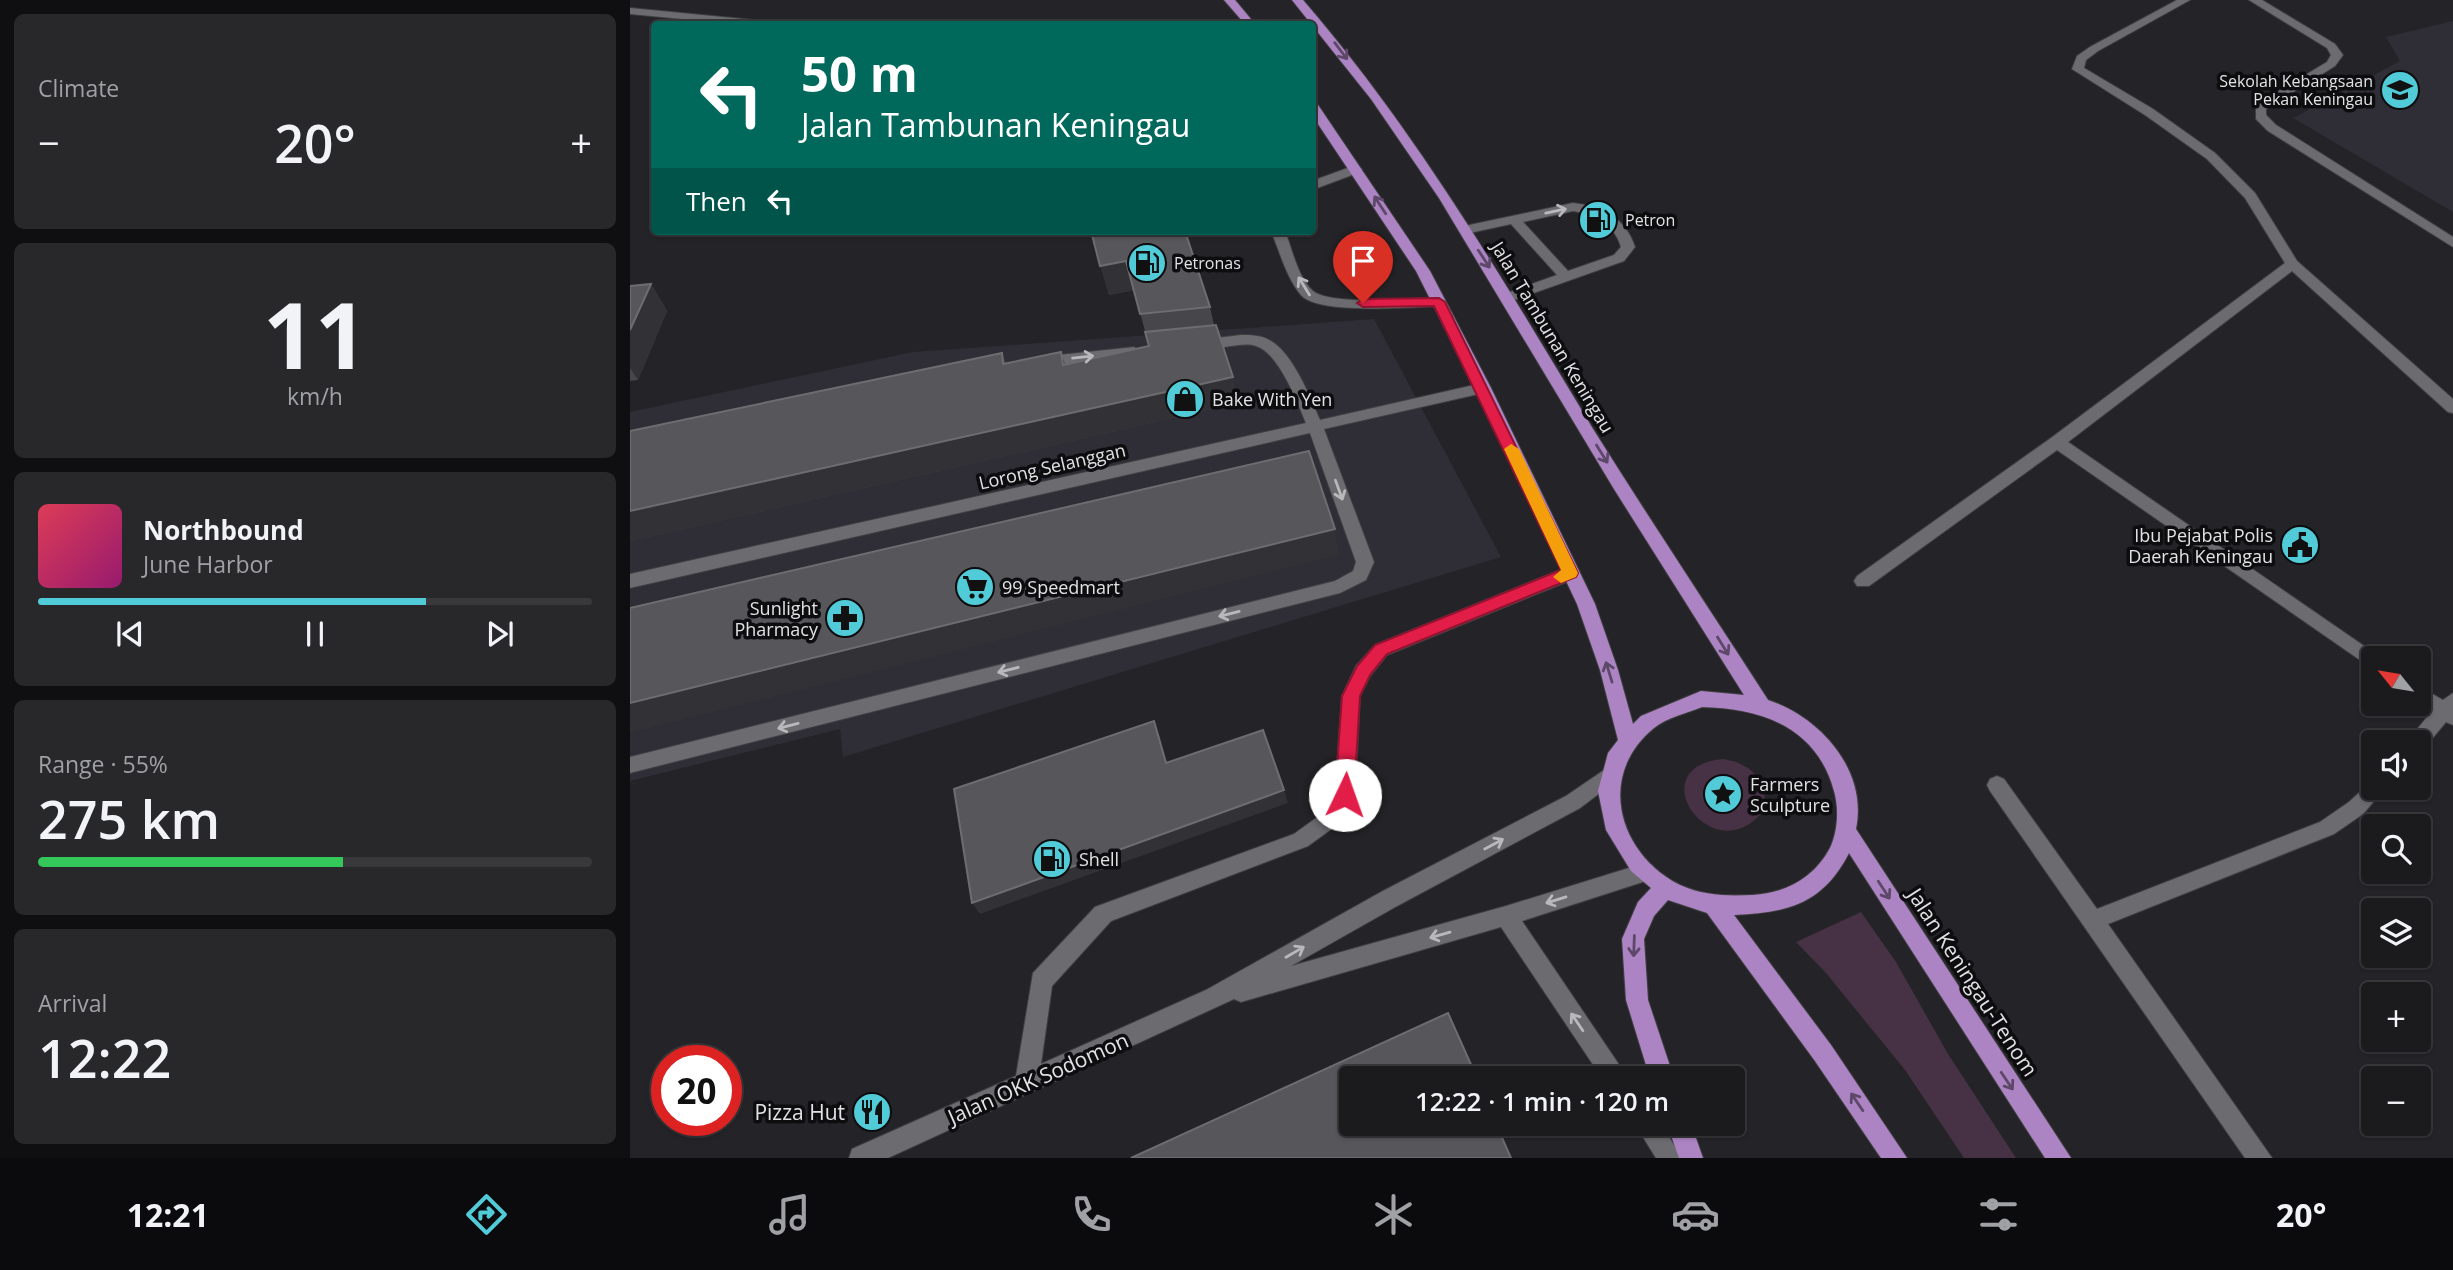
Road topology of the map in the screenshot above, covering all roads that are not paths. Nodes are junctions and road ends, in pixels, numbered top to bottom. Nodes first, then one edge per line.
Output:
1 (1229, 0) edge
2 (1297, 0) edge
3 (2185, 0) edge
4 (2254, 0) edge
5 (630, 11) edge
6 (733, 21) edge
7 (1247, 21) edge
8 (1316, 21) edge
9 (1316, 22) edge
10 (1316, 111) edge
11 (1356, 169) junction
12 (1316, 184) edge
13 (1514, 219) junction
14 (1465, 230) junction
15 (1280, 235) edge
16 (2453, 243) edge
17 (2292, 264) junction
18 (1566, 277) junction
19 (1509, 297) junction
20 (1439, 302) junction
21 (1189, 346) edge
22 (1148, 351) edge
23 (1025, 363) edge
24 (1483, 388) junction
25 (2453, 408) edge
26 (1315, 426) junction
27 (2057, 442) junction
28 (1570, 573) junction
29 (1863, 581) dead end
30 (630, 582) edge
31 (2361, 654) edge
32 (2431, 700) edge
33 (1761, 706) junction
34 (2450, 710) edge
35 (2429, 730) edge
36 (1627, 738) junction
37 (630, 765) edge
38 (1610, 774) junction
39 (1997, 785) dead end
40 (2364, 800) edge
41 (1847, 833) junction
42 (1645, 872) junction
43 (1665, 888) junction
44 (1714, 906) junction
45 (1506, 916) junction
46 (2091, 921) junction
47 (1214, 998) junction
48 (1608, 1066) edge
49 (1658, 1066) edge
50 (1027, 1083) junction
51 (1655, 1136) edge
52 (1683, 1136) edge
53 (861, 1158) edge
54 (1670, 1158) edge
55 (1691, 1158) edge
56 (1895, 1158) edge
57 (2059, 1158) edge
58 (2260, 1158) edge

1 - 7 main road
2 -> 8 main road, Jalan Tambunan Keningau
3 - 17 street
4 - 16 street
5 - 6 street
9 -> 14 main road, Jalan Tambunan Keningau
10 - 11 main road
11 - 12 street
20 -> 11 main road
13 - 14 street
13 - 18 street
13 -> 18 street
14 -> 19 main road, Jalan Tambunan Keningau
20 -> 15 street
17 - 25 street
17 - 27 street
18 - 19 street
19 -> 33 main road, Jalan Tambunan Keningau
20 - 24 main road
21 - 26 street
23 -> 22 street
24 - 26 street, Lorong Selanggan
24 - 28 main road
26 - 30 street, Lorong Selanggan
26 -> 37 street
27 - 29 street
27 - 31 street
36 -> 28 main road
28 - 50 street
32 - 34 street
33 - 36 main road
33 - 41 main road
34 - 35 street
36 - 38 main road
38 - 42 main road
47 -> 38 street
39 - 46 street
40 - 46 street
41 - 44 main road
41 -> 57 main road, Jalan Keningau-Tenom
42 - 43 main road
42 -> 45 street
43 - 44 main road
43 -> 49 main road
56 -> 44 main road
45 -> 47 street
48 -> 45 street
46 - 58 street
47 - 50 street, Jalan OKK Sodomon
50 - 53 street, Jalan OKK Sodomon
51 - 54 street
52 - 55 main road

